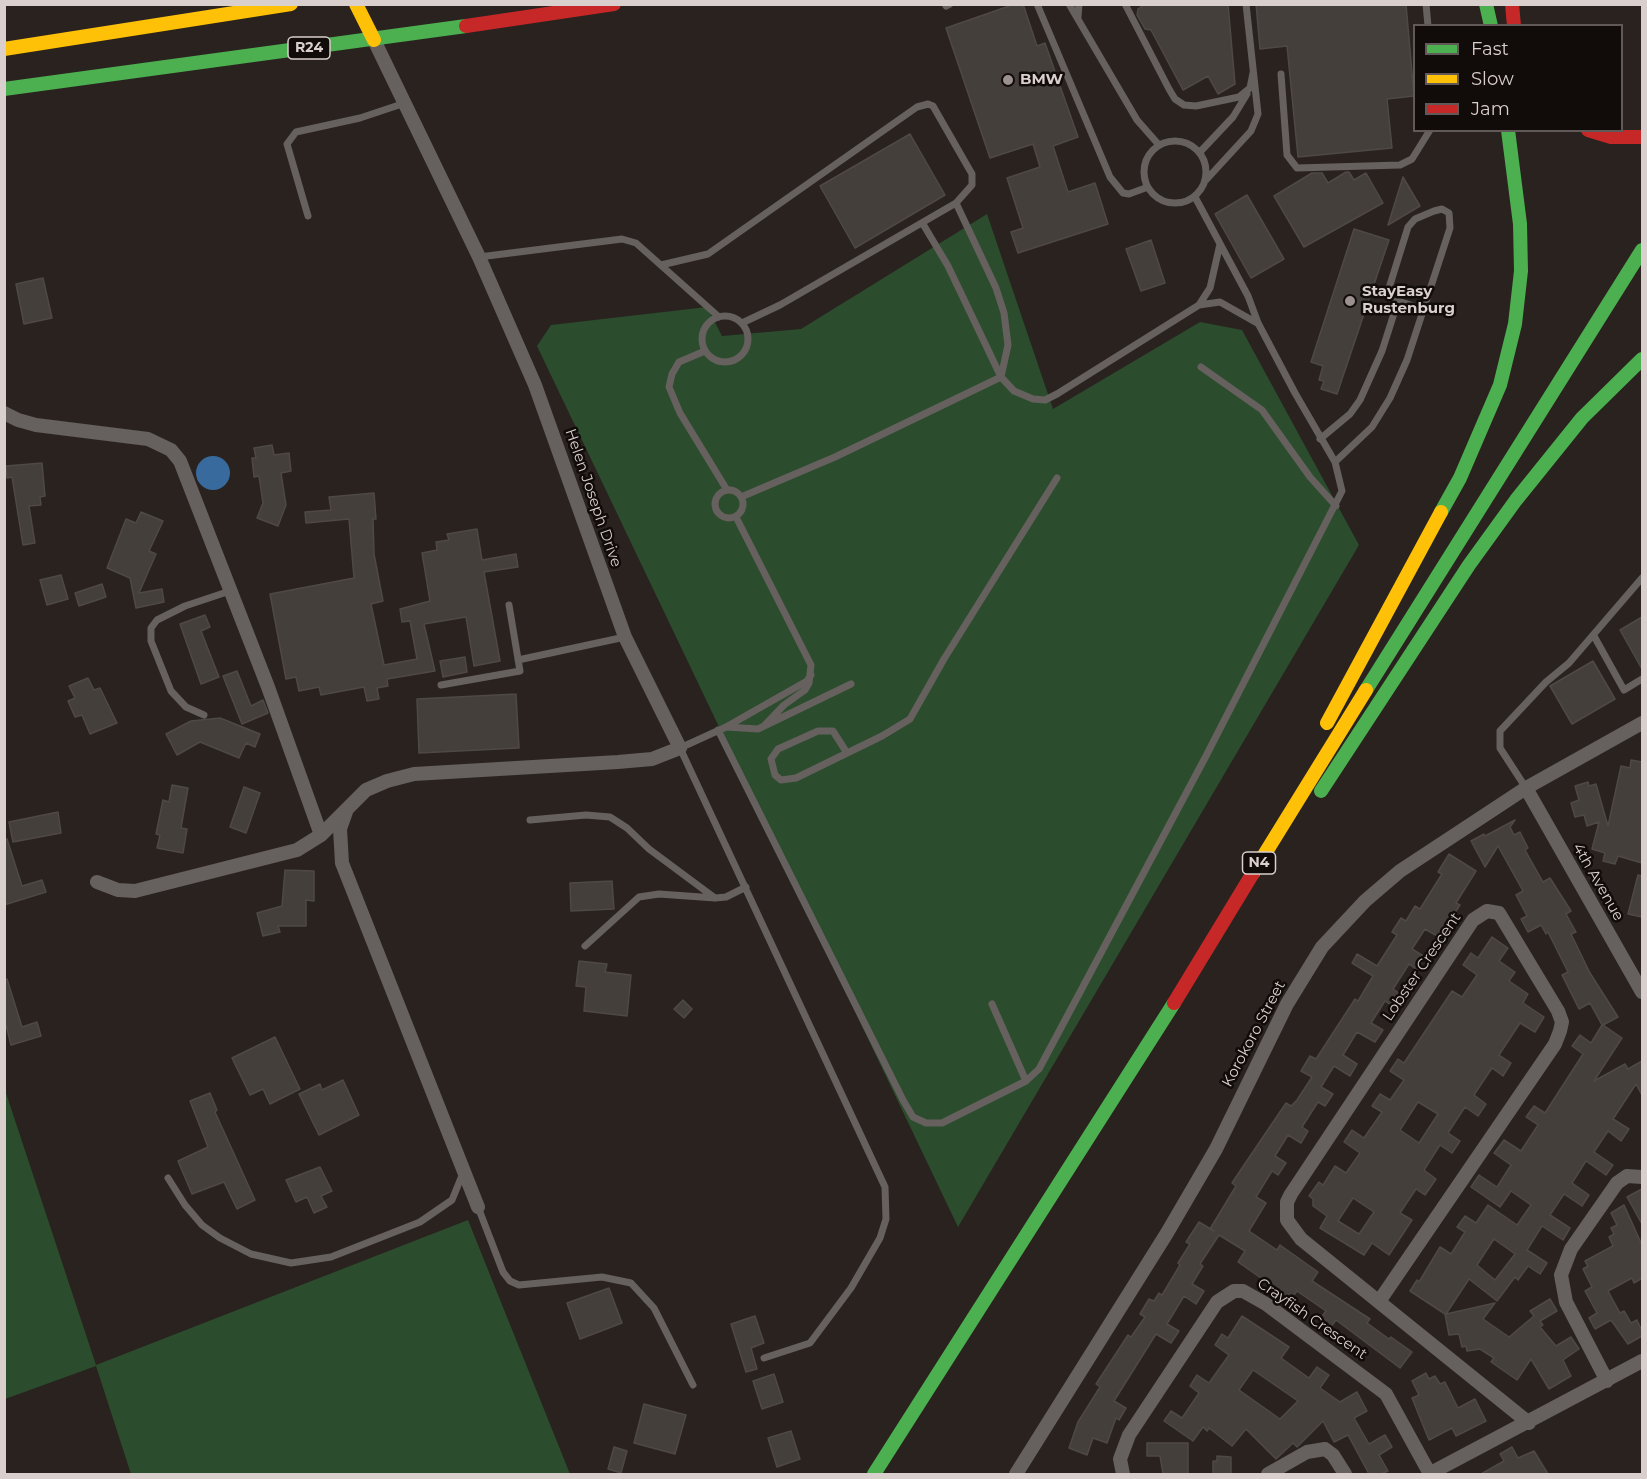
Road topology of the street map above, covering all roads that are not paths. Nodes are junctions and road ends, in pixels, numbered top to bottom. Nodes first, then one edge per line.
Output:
1 (291, 4) edge
2 (356, 4) edge
3 (614, 4) edge
4 (1037, 4) edge
5 (1069, 4) edge
6 (1079, 4) edge
7 (1125, 4) edge
8 (1246, 4) edge
9 (1426, 4) edge
10 (1486, 4) edge
11 (1512, 4) edge
12 (248, 8) edge
13 (1078, 16) junction
14 (1428, 24) edge
15 (1491, 24) edge
16 (1514, 24) edge
17 (374, 40) junction
18 (4, 49) edge
19 (1253, 73) junction
20 (1281, 74) dead end
21 (1250, 88) junction
22 (4, 89) edge
23 (405, 103) junction
24 (1429, 132) edge
25 (1508, 132) edge
26 (1596, 132) edge
27 (1642, 137) edge
28 (1159, 145) junction
29 (1200, 152) junction
30 (1206, 180) junction
31 (1148, 187) junction
32 (1195, 196) junction
33 (956, 203) junction
34 (308, 216) dead end
35 (923, 224) junction
36 (1220, 244) junction
37 (1642, 250) edge
38 (479, 257) junction
39 (661, 265) junction
40 (1398, 301) junction
41 (1199, 306) junction
42 (1423, 309) junction
43 (719, 317) junction
44 (742, 323) junction
45 (1258, 323) junction
46 (705, 351) junction
47 (1642, 359) edge
48 (1201, 367) dead end
49 (1001, 377) junction
50 (4, 413) edge
51 (1320, 439) junction
52 (1335, 462) junction
53 (1057, 478) dead end
54 (727, 490) junction
55 (741, 497) junction
56 (1336, 506) junction
57 (736, 517) junction
58 (1642, 578) edge
59 (230, 591) junction
60 (509, 605) dead end
61 (1594, 636) junction
62 (625, 637) junction
63 (518, 660) junction
64 (811, 675) junction
65 (1642, 679) edge
66 (851, 684) dead end
67 (441, 686) dead end
68 (204, 715) dead end
69 (1642, 723) edge
70 (765, 726) junction
71 (726, 727) junction
72 (718, 730) junction
73 (680, 748) junction
74 (847, 753) junction
75 (1526, 788) junction
76 (1314, 803) dead end
77 (349, 804) junction
78 (530, 820) dead end
79 (1301, 823) dead end
80 (321, 835) junction
81 (97, 882) dead end
82 (746, 887) junction
83 (715, 898) junction
84 (585, 946) dead end
85 (1181, 992) junction
86 (1642, 992) edge
87 (992, 1004) dead end
88 (1026, 1081) junction
89 (464, 1171) junction
90 (1642, 1177) edge
91 (168, 1178) dead end
92 (1046, 1201) junction
93 (478, 1207) joint
94 (1380, 1300) junction
95 (764, 1358) dead end
96 (1642, 1361) edge
97 (1606, 1381) junction
98 (693, 1385) dead end
99 (1529, 1423) junction
100 (874, 1474) edge
101 (1016, 1474) edge
102 (1123, 1474) edge
103 (1268, 1474) edge
104 (1345, 1474) edge
105 (1430, 1474) edge

1 - 12 main road
2 - 17 main road, Helen Joseph Drive
3 - 17 main road, R24
4 - 31 lane
5 - 13 lane
6 - 13 lane
7 - 21 lane
8 - 19 lane
9 - 14 lane
10 - 15 main road
11 - 16 main road
12 - 18 main road
13 - 28 lane
17 - 22 main road, R24
17 - 23 street, Helen Joseph Drive
19 - 21 lane
19 - 30 lane
20 - 24 lane
21 - 29 lane
23 - 34 lane
23 - 38 street, Helen Joseph Drive
25 - 85 main road
26 - 27 main road
28 - 29 lane
28 - 31 lane
29 - 30 lane
30 - 32 lane
31 - 32 lane
32 - 36 lane
33 - 35 lane
33 - 39 lane
33 - 49 lane
35 - 44 lane
35 - 49 lane
36 - 41 lane
36 - 45 lane
37 - 85 main road, N4
38 - 39 lane
38 - 62 street, Helen Joseph Drive
39 - 43 lane
40 - 42 lane
40 - 42 lane
40 - 51 lane
41 - 45 lane
41 - 49 lane
42 - 52 lane
43 - 44 lane
43 - 46 lane
44 - 46 lane
45 - 51 lane
46 - 54 lane
47 - 76 main road
48 - 56 lane
49 - 55 lane
50 - 59 street
51 - 52 lane
52 - 56 lane
53 - 74 lane
54 - 55 lane
54 - 57 lane
55 - 57 lane
56 - 88 lane
57 - 64 lane
58 - 61 lane
59 - 68 lane
59 - 80 street
60 - 63 lane
61 - 65 lane
61 - 75 lane
62 - 63 lane
62 - 73 street, Helen Joseph Drive
63 - 67 lane
64 - 70 lane
64 - 71 lane
66 - 70 lane
69 - 75 street, Korokoro Street
70 - 71 lane
71 - 72 lane
72 - 73 lane
72 - 88 lane
73 - 77 street
73 - 82 lane
74 - 74 lane
75 - 86 street, 4th Avenue
75 - 101 street, Korokoro Street
77 - 80 street
77 - 89 street
78 - 83 lane
79 - 92 main road
80 - 81 street
82 - 83 lane
82 - 95 lane
83 - 84 lane
85 - 92 main road, N4
87 - 88 lane
89 - 91 lane
89 - 93 street
90 - 97 street
92 - 100 main road, N4
93 - 98 lane
94 - 94 street, Lobster Crescent
94 - 99 street, Lobster Crescent
96 - 97 street, Crayfish Crescent
97 - 99 street, Crayfish Crescent
99 - 105 street, Crayfish Crescent
102 - 105 street, Crayfish Crescent
103 - 104 street

